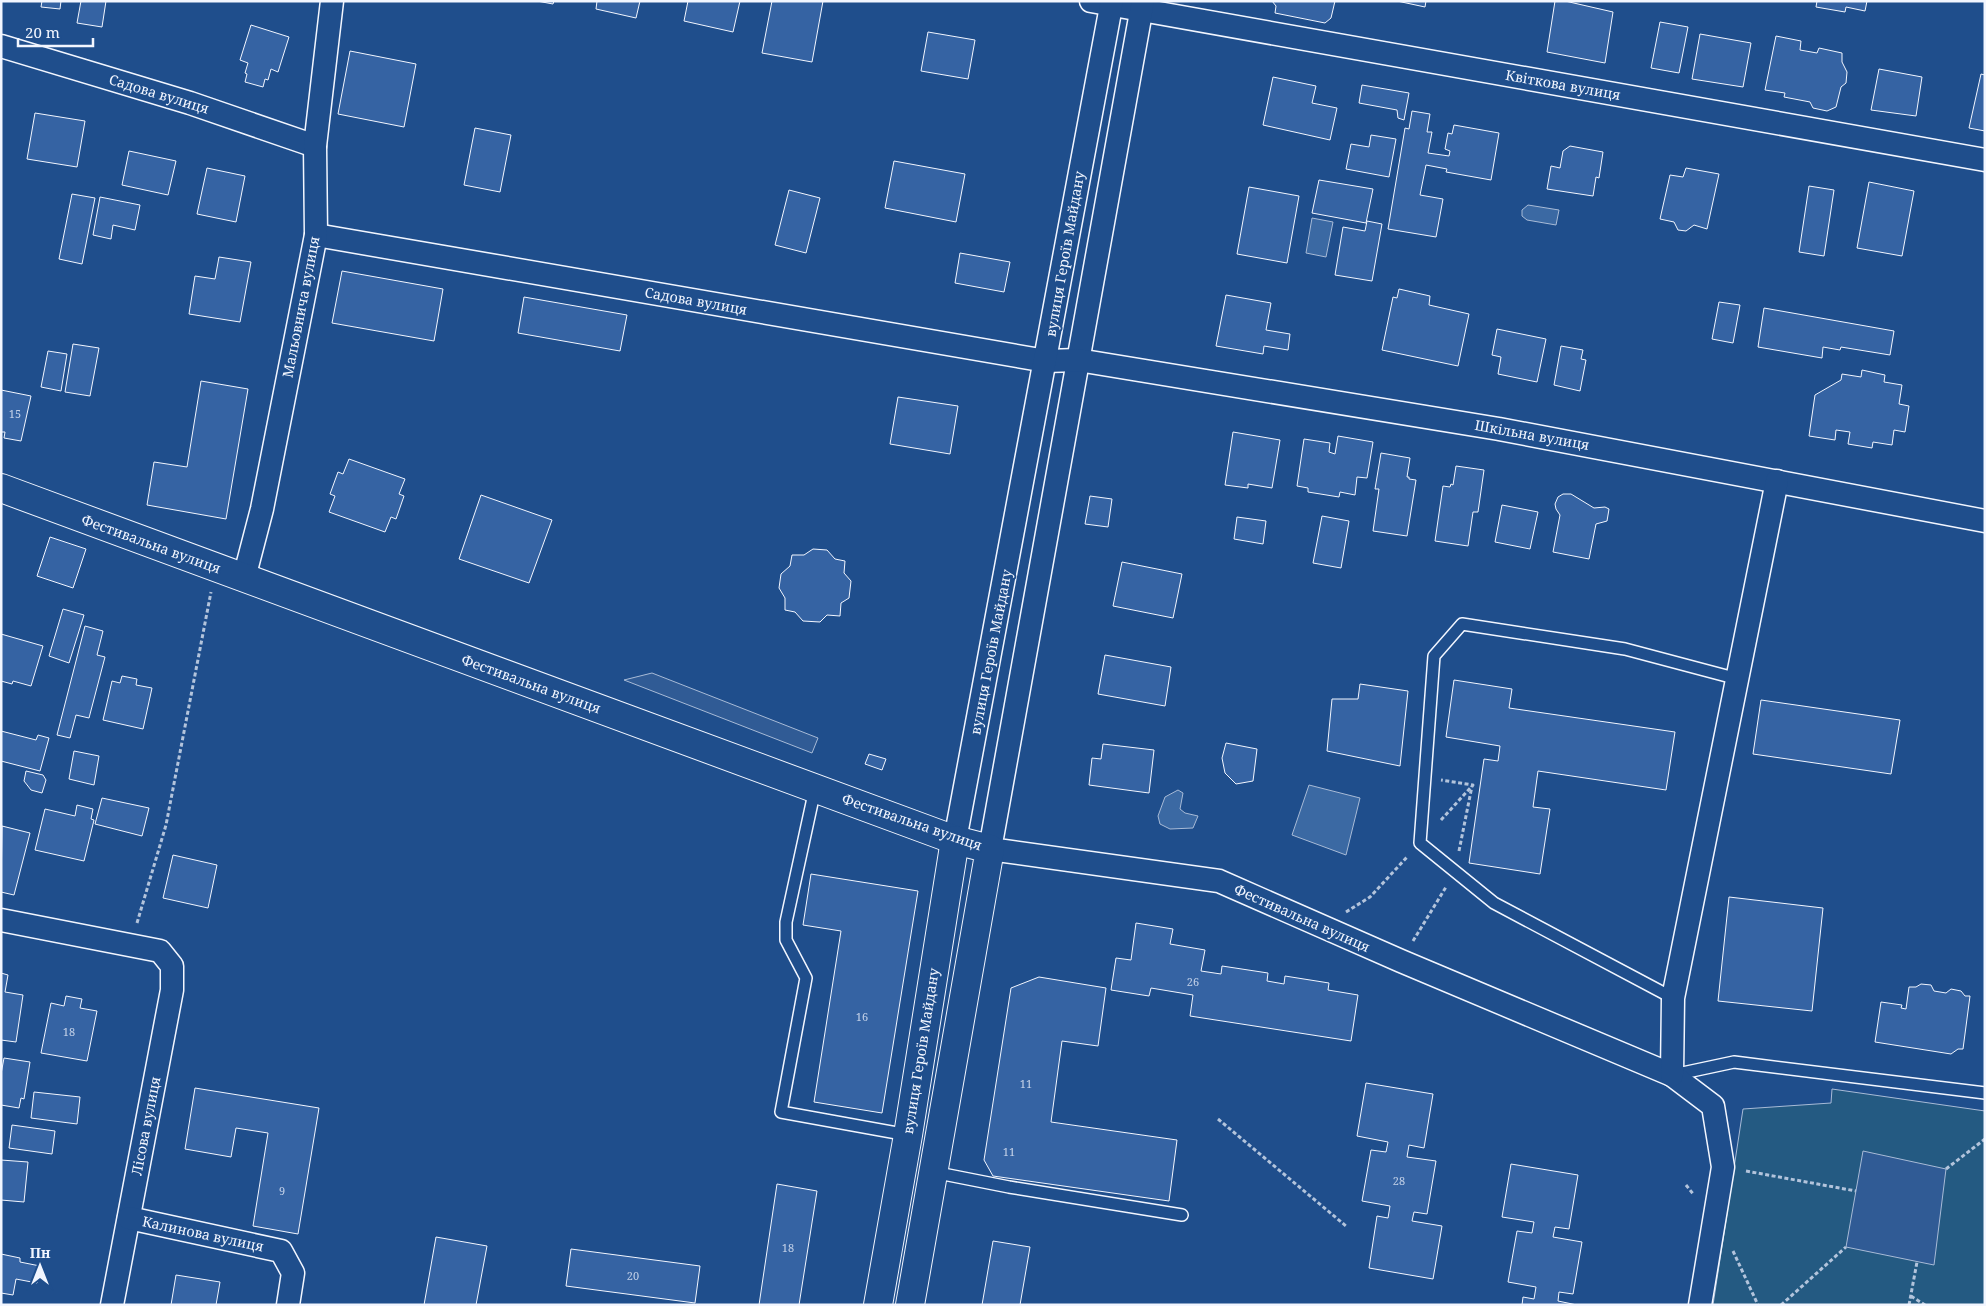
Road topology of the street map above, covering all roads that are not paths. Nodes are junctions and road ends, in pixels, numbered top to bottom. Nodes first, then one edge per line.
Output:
1 (332, 1) edge
2 (1105, 2) edge
3 (1142, 6) edge
4 (1, 46) edge
5 (315, 146) junction
6 (1985, 160) edge
7 (316, 235) junction
8 (1078, 360) junction
9 (1046, 361) junction
10 (1777, 481) junction
11 (1, 488) edge
12 (1985, 521) edge
13 (244, 578) junction
14 (1738, 679) junction
15 (815, 788) junction
16 (956, 840) junction
17 (990, 849) junction
18 (1, 920) edge
19 (1673, 998) junction
20 (1672, 1075) junction
21 (1985, 1093) edge
22 (908, 1135) junction
23 (933, 1172) junction
24 (1182, 1215) dead end
25 (128, 1218) junction
26 (112, 1305) edge
27 (288, 1305) edge
28 (878, 1305) edge
29 (910, 1305) edge
30 (1700, 1305) edge

1 - 5 street, Мальовнича вулиця
2 - 3 street, Квіткова вулиця
2 - 9 street, вулиця Героїв Майдану
3 - 6 street, Квіткова вулиця
3 - 8 street
4 - 5 street, Садова вулиця
5 - 7 street, Мальовнича вулиця
7 - 9 street, Садова вулиця
7 - 13 street, Мальовнича вулиця
8 - 9 street, Садова вулиця
8 - 10 street, Шкільна вулиця
8 - 17 street
9 - 16 street, вулиця Героїв Майдану
10 - 12 street, Шкільна вулиця
10 - 14 street
11 - 13 street, Фестивальна вулиця
13 - 15 street, Фестивальна вулиця
14 - 19 street
14 - 19 lane
15 - 16 street, Фестивальна вулиця
15 - 22 lane
16 - 17 street, Фестивальна вулиця
16 - 22 street, вулиця Героїв Майдану
17 - 20 street, Фестивальна вулиця
17 - 23 street
18 - 25 street, Лісова вулиця
19 - 20 street
20 - 21 lane
20 - 30 street, Фестивальна вулиця
22 - 28 street, вулиця Героїв Майдану
23 - 24 lane
23 - 29 street
25 - 26 street, Лісова вулиця
25 - 27 street, Калинова вулиця

